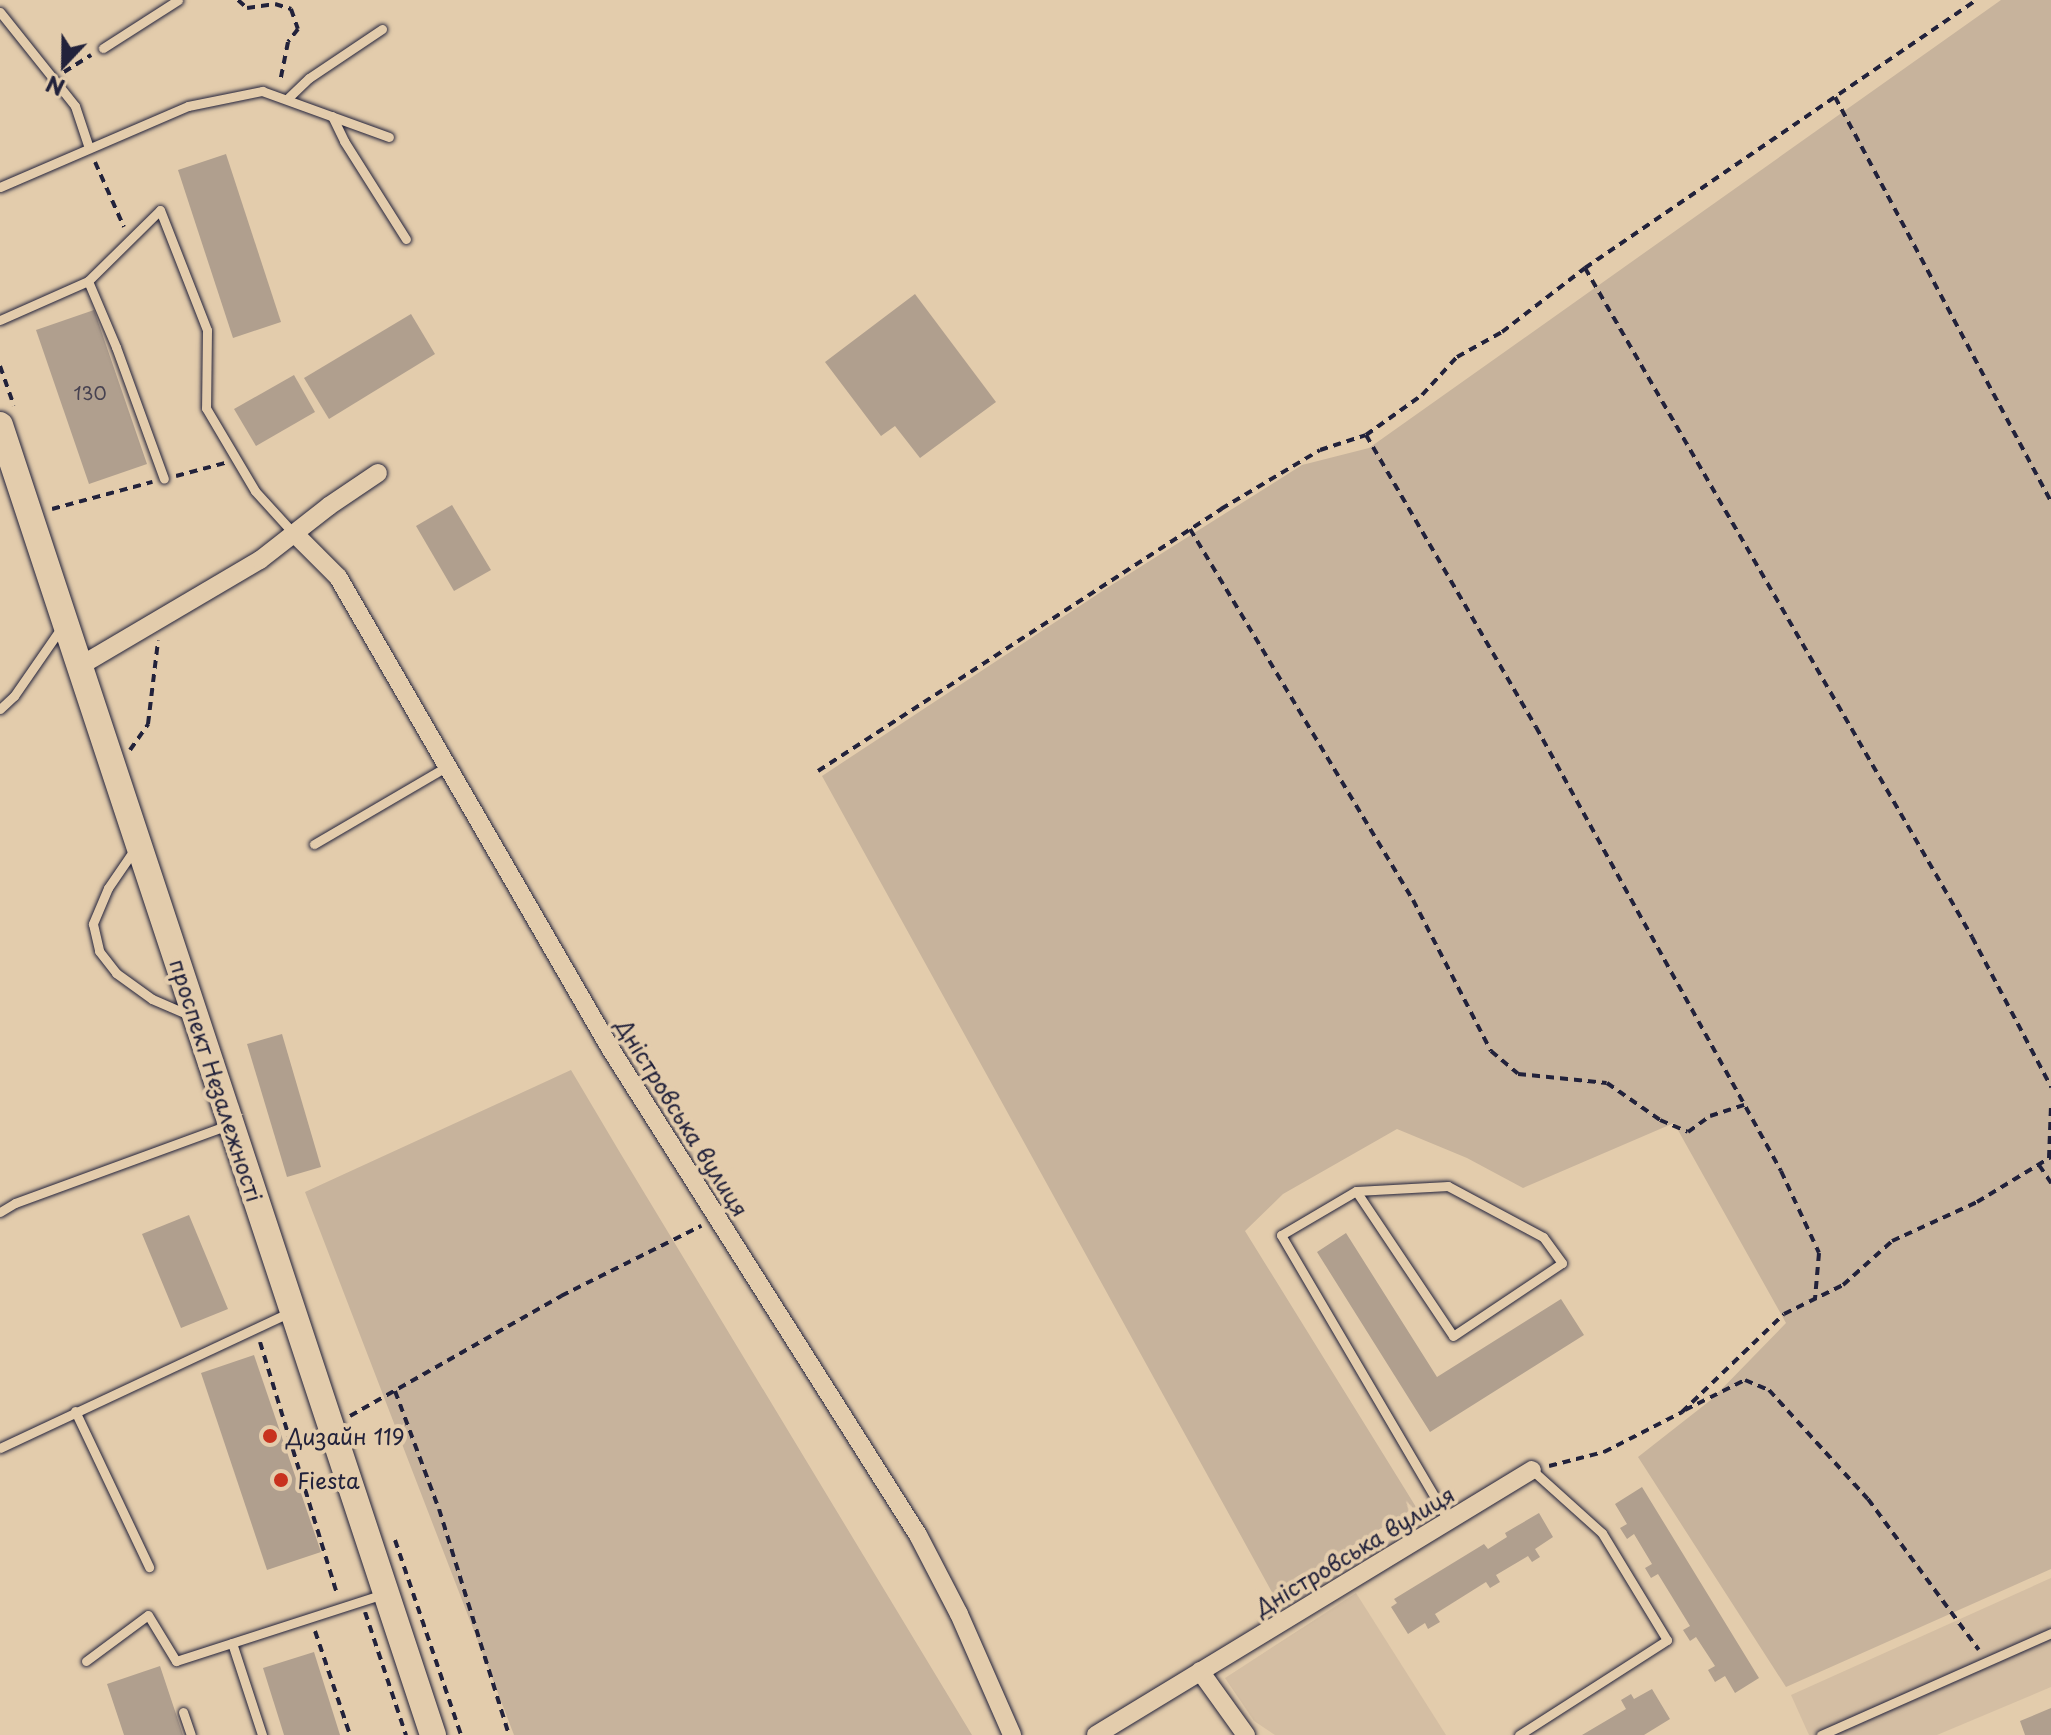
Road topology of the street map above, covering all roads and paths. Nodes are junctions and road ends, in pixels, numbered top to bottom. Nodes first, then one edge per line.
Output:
1 (178, 0) edge
2 (238, 0) edge
3 (1977, 0) edge
4 (0, 12) edge
5 (382, 29) dead end
6 (103, 48) joint
7 (53, 79) junction
8 (1835, 97) junction
9 (282, 98) junction
10 (332, 116) junction
11 (389, 137) dead end
12 (89, 148) junction
13 (0, 187) edge
14 (406, 239) dead end
15 (129, 240) junction
16 (1585, 268) junction
17 (88, 281) junction
18 (0, 320) edge
19 (0, 425) edge
20 (1366, 435) junction
21 (4, 452) edge
22 (235, 461) junction
23 (378, 473) dead end
24 (164, 479) junction
25 (2051, 501) edge
26 (49, 510) dead end
27 (1190, 529) junction
28 (296, 535) junction
29 (161, 619) junction
30 (65, 622) junction
31 (80, 666) junction
32 (0, 709) edge
33 (129, 751) dead end
34 (446, 767) junction
35 (818, 771) dead end
36 (139, 844) junction
37 (314, 844) dead end
38 (196, 1018) junction
39 (2051, 1087) edge
40 (1744, 1105) junction
41 (2051, 1106) edge
42 (231, 1124) junction
43 (2050, 1158) edge
44 (2039, 1164) junction
45 (2051, 1183) edge
46 (1356, 1191) junction
47 (0, 1212) edge
48 (717, 1217) junction
49 (1815, 1299) junction
50 (293, 1311) junction
51 (256, 1328) junction
52 (395, 1391) junction
53 (75, 1411) junction
54 (1682, 1412) junction
55 (345, 1419) dead end
56 (0, 1448) edge
57 (1532, 1470) junction
58 (1449, 1521) junction
59 (149, 1567) dead end
60 (386, 1593) junction
61 (361, 1601) junction
62 (341, 1607) junction
63 (310, 1617) junction
64 (2051, 1633) edge
65 (232, 1643) junction
66 (86, 1661) dead end
67 (1987, 1662) junction
68 (1200, 1671) junction
69 (183, 1712) dead end
70 (191, 1735) edge
71 (262, 1735) edge
72 (350, 1735) edge
73 (406, 1735) edge
74 (433, 1735) edge
75 (509, 1735) edge
76 (1012, 1735) edge
77 (1096, 1735) edge
78 (1246, 1735) edge
79 (1519, 1735) edge
80 (1821, 1735) edge

1 - 6 lane
2 - 9 path
3 - 8 path
4 - 7 lane
5 - 9 lane
6 - 7 path
7 - 12 lane
8 - 16 path
8 - 25 path
9 - 10 lane
9 - 12 lane
10 - 11 lane
10 - 14 lane
12 - 13 lane
12 - 15 path
15 - 17 lane
15 - 22 lane
16 - 20 path
16 - 39 path
17 - 18 lane
17 - 24 lane
19 - 21 main road, проспект Незалежності
20 - 27 path
20 - 40 path
21 - 30 main road, проспект Незалежності
22 - 24 path
22 - 28 lane
23 - 28 street
24 - 26 path
27 - 35 path
27 - 40 path
28 - 29 street
28 - 34 street, Дністровська вулиця
29 - 31 street
29 - 33 path
30 - 31 main road, проспект Незалежності
30 - 32 lane
31 - 36 main road, проспект Незалежності
34 - 37 lane
34 - 48 street, Дністровська вулиця
36 - 38 main road, проспект Незалежності
36 - 38 lane
38 - 42 main road, проспект Незалежності
40 - 49 path
41 - 43 path
42 - 47 lane
42 - 50 main road, проспект Незалежності
43 - 44 path
44 - 45 path
44 - 49 path
46 - 46 lane
46 - 58 lane
48 - 52 path
48 - 76 street, Дністровська вулиця
49 - 54 path
50 - 51 lane
50 - 60 main road, проспект Незалежності
51 - 53 lane
51 - 62 path
52 - 55 path
52 - 75 path
53 - 56 lane
53 - 59 lane
54 - 57 path
54 - 67 path
57 - 58 street, Дністровська вулиця
57 - 79 lane
58 - 68 street, Дністровська вулиця
60 - 61 lane
60 - 74 main road, проспект Незалежності
61 - 62 lane
61 - 73 path
62 - 63 lane
63 - 65 lane
63 - 72 path
64 - 67 lane
65 - 66 lane
65 - 71 lane
67 - 80 lane
68 - 77 street, Дністровська вулиця
68 - 78 street
69 - 70 lane

